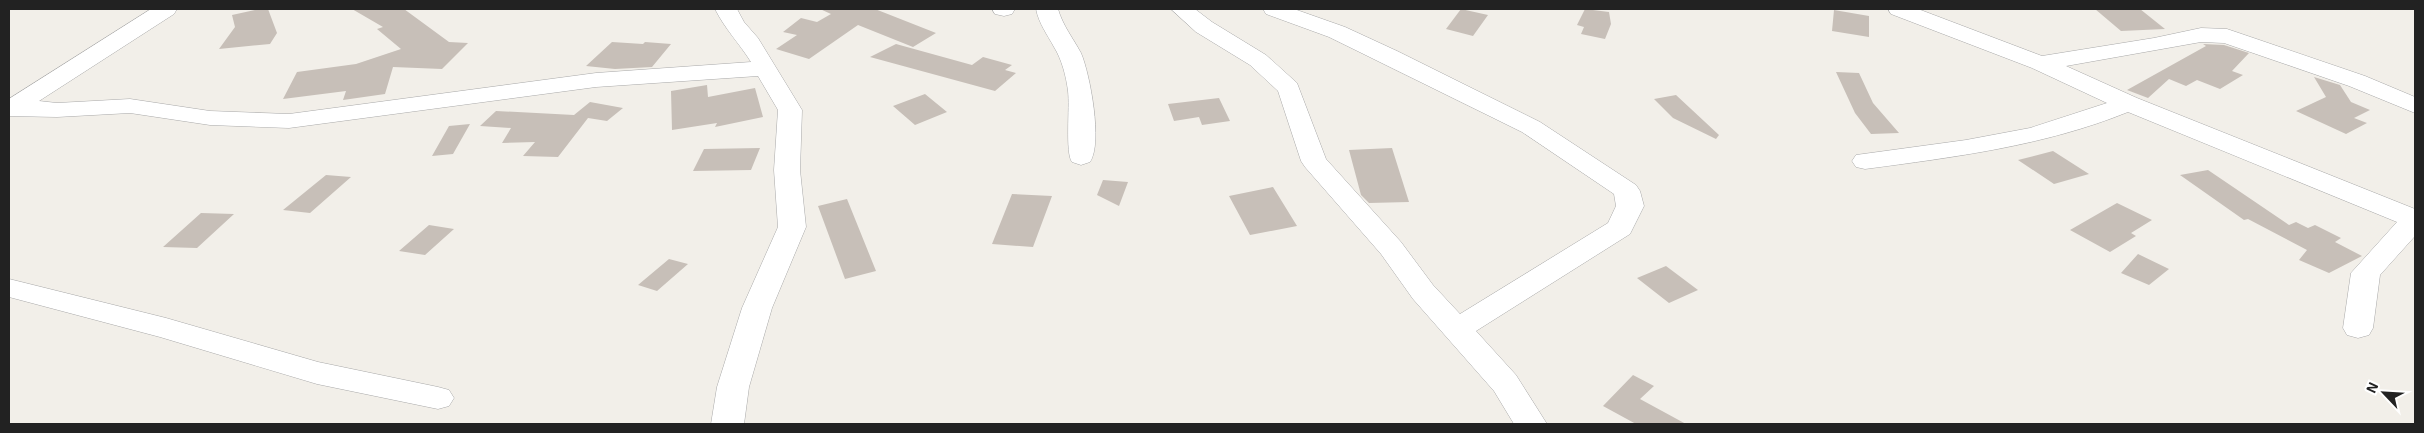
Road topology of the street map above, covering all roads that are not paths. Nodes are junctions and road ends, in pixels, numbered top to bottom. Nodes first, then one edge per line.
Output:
1 (166, 9) edge
2 (726, 9) edge
3 (1047, 9) edge
4 (1182, 9) edge
5 (1274, 9) edge
6 (1898, 9) edge
7 (2040, 63) junction
8 (766, 68) junction
9 (2128, 103) junction
10 (2415, 106) edge
11 (11, 108) edge
12 (1081, 157) dead end
13 (1865, 161) dead end
14 (2415, 219) edge
15 (9, 288) edge
16 (2358, 328) dead end
17 (1456, 330) junction
18 (438, 398) dead end
19 (728, 424) edge
20 (1530, 424) edge

1 - 11 street
2 - 8 street
3 - 12 street
4 - 17 street
5 - 17 street
6 - 7 street
7 - 9 street
7 - 10 street
8 - 11 street
8 - 19 street
9 - 13 street
9 - 14 street
14 - 16 street
15 - 18 street
17 - 20 street

